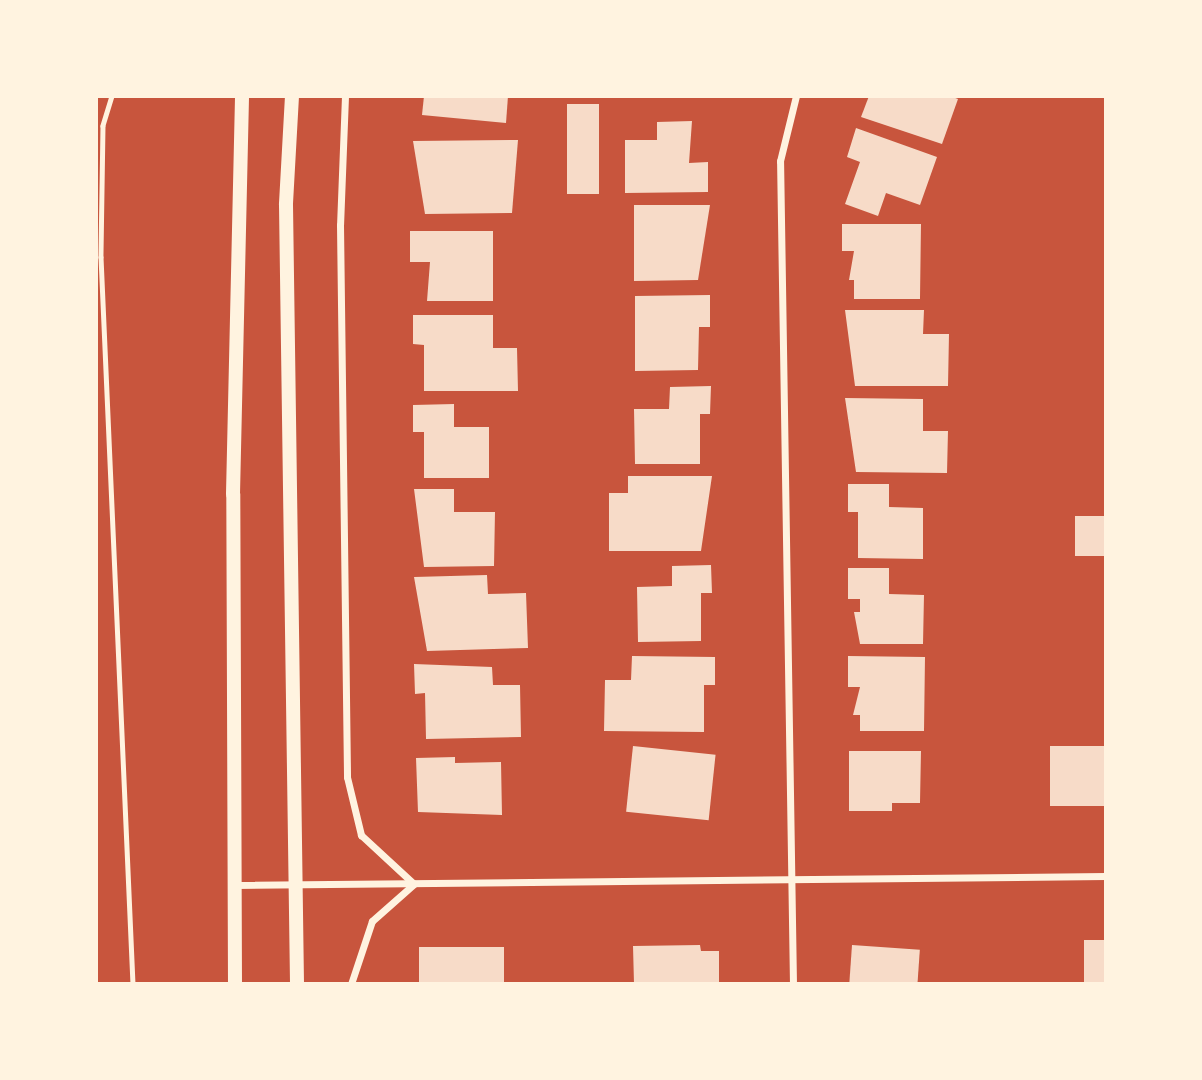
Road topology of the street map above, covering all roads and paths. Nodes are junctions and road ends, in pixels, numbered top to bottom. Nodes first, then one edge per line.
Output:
1 (112, 96) edge
2 (242, 96) edge
3 (292, 96) edge
4 (345, 96) edge
5 (796, 96) edge
6 (1106, 876) edge
7 (792, 880) junction
8 (414, 884) junction
9 (235, 885) junction
10 (295, 885) junction
11 (133, 984) edge
12 (235, 984) edge
13 (296, 984) edge
14 (351, 984) edge
15 (793, 984) edge

1 - 11 path
2 - 9 main road
3 - 10 main road
4 - 8 street
5 - 7 street
6 - 7 street
7 - 8 street
7 - 15 street
8 - 10 street
8 - 14 street
9 - 10 street
9 - 12 main road
10 - 13 main road

